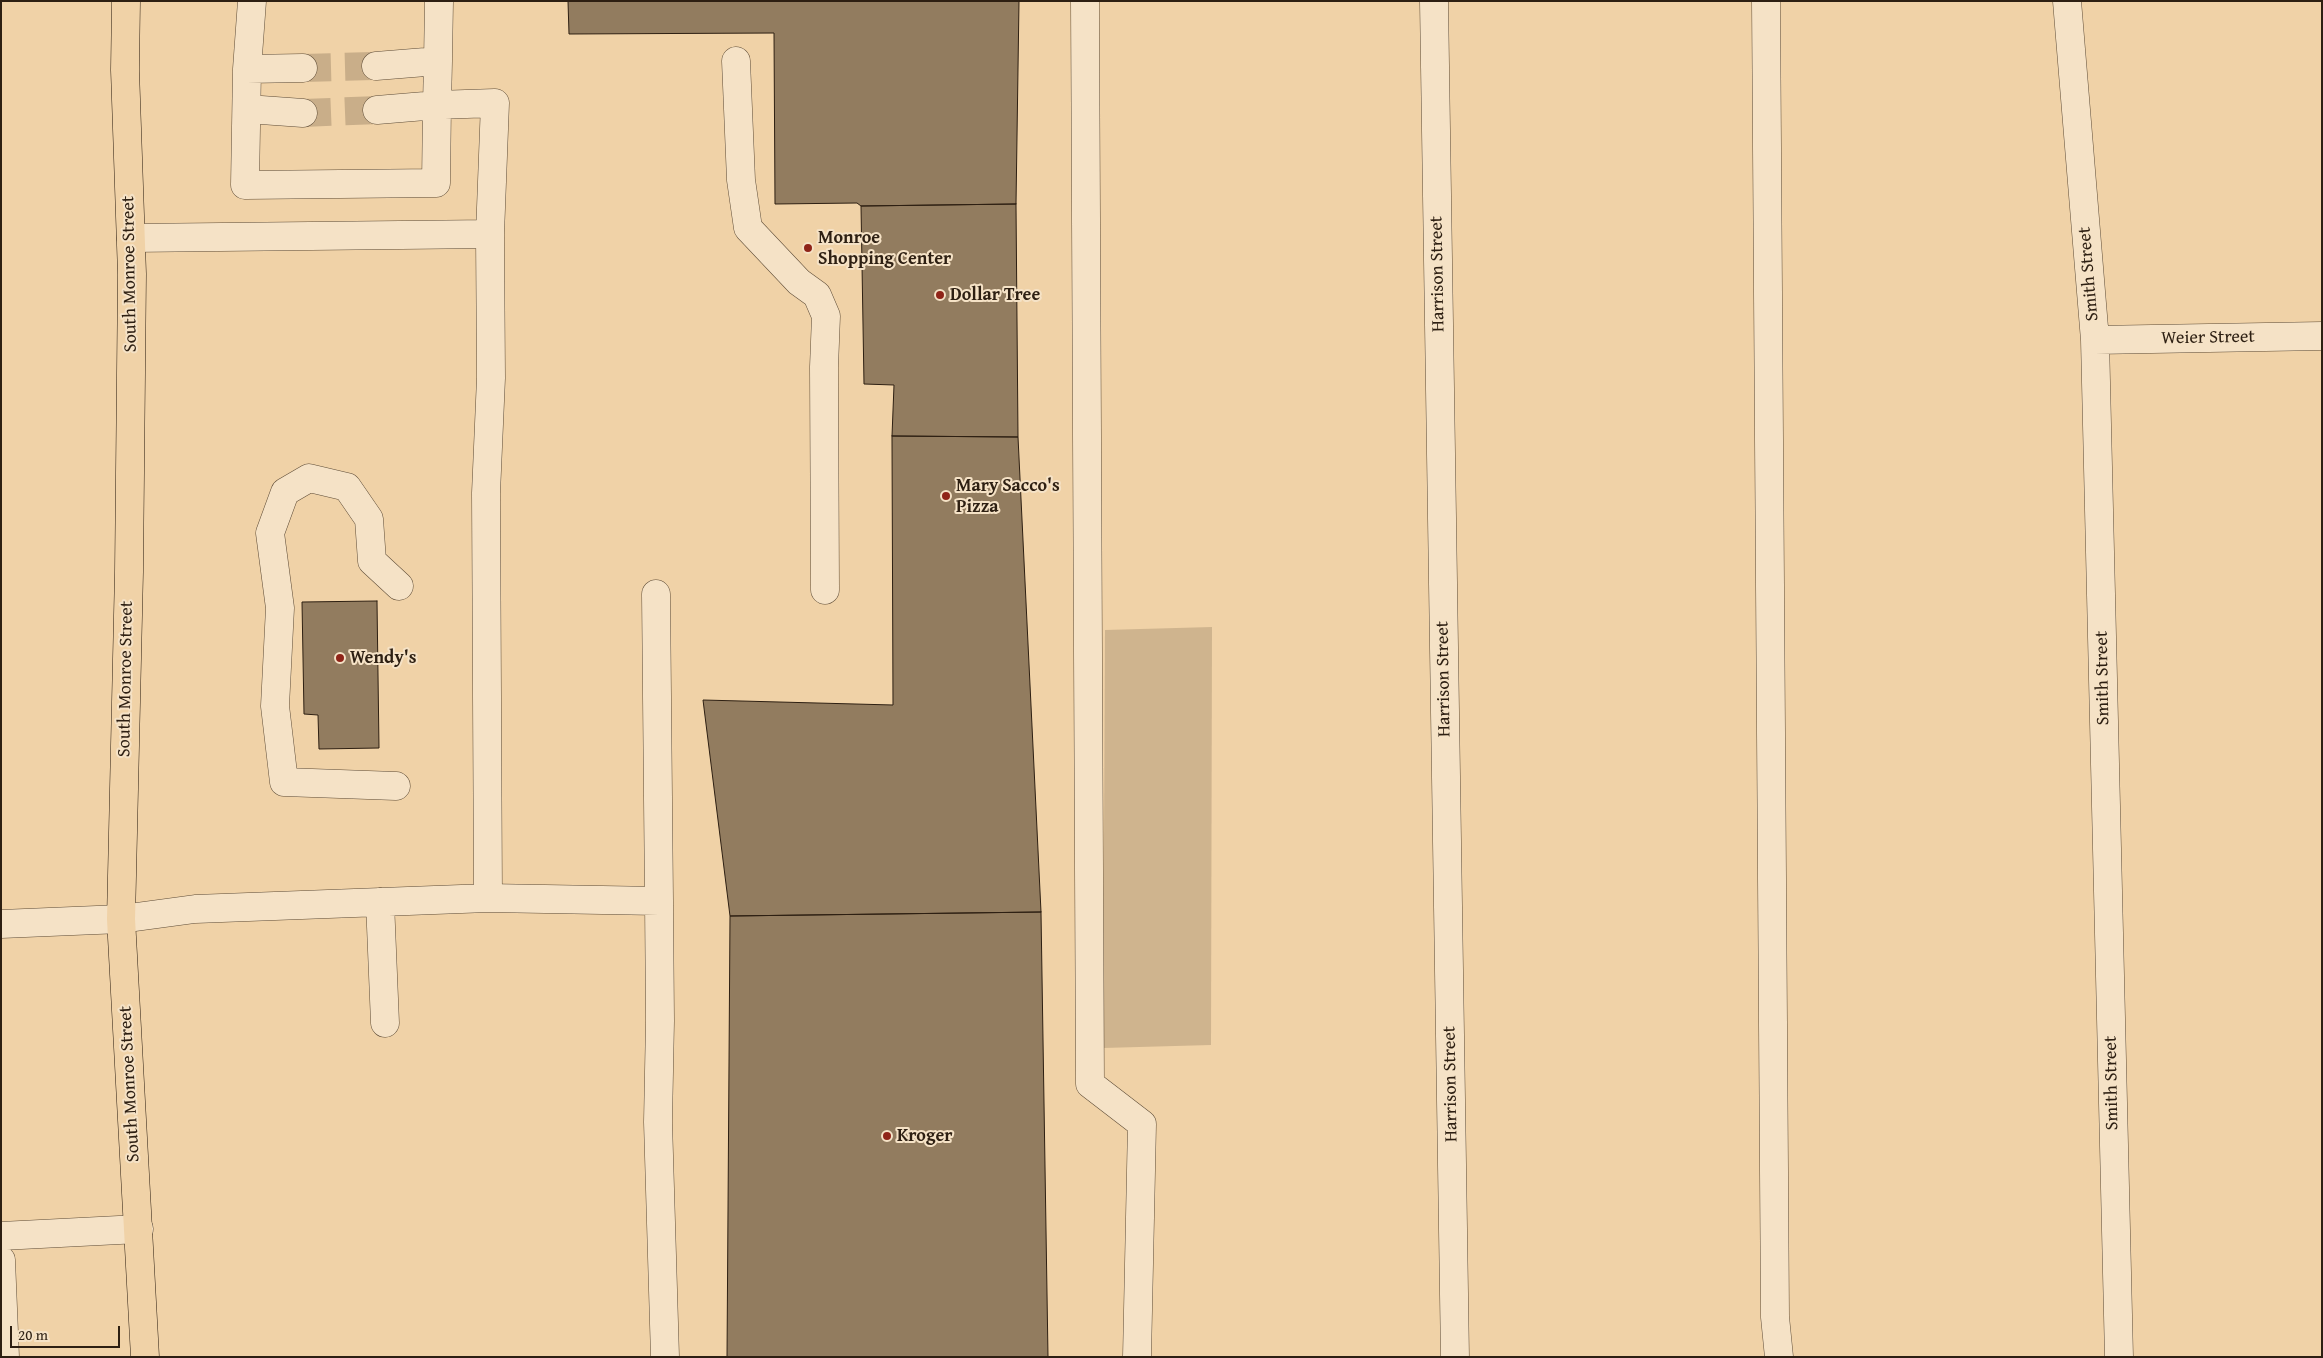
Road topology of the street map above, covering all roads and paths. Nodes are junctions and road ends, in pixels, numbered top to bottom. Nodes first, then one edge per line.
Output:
1 (126, 1) edge
2 (252, 1) edge
3 (439, 1) edge
4 (1085, 1) edge
5 (1434, 1) edge
6 (1766, 1) edge
7 (2067, 1) edge
8 (438, 61) junction
9 (736, 61) dead end
10 (376, 66) tunnel mouth
11 (303, 68) tunnel mouth
12 (247, 69) junction
13 (437, 105) junction
14 (247, 109) junction
15 (377, 110) tunnel mouth
16 (303, 113) tunnel mouth
17 (490, 234) junction
18 (131, 238) junction
19 (2322, 336) edge
20 (2095, 340) junction
21 (399, 586) dead end
22 (825, 590) dead end
23 (656, 594) dead end
24 (396, 786) dead end
25 (488, 898) junction
26 (659, 901) junction
27 (380, 902) junction
28 (121, 918) junction
29 (1, 924) edge
30 (385, 1023) dead end
31 (139, 1229) junction
32 (1, 1236) edge
33 (1, 1260) edge
34 (5, 1357) edge
35 (145, 1357) edge
36 (665, 1357) edge
37 (1137, 1357) edge
38 (1455, 1357) edge
39 (1779, 1357) edge
40 (2119, 1357) edge

1 - 18 main road, South Monroe Street
2 - 12 street
3 - 8 street
4 - 37 street
5 - 38 street, Harrison Street
6 - 39 street
7 - 20 street, Smith Street
8 - 10 street
8 - 13 street
9 - 22 street
11 - 12 street
12 - 14 street
13 - 14 street
13 - 15 street
13 - 17 street
14 - 16 street
17 - 18 street
17 - 25 street
18 - 28 main road, South Monroe Street
19 - 20 street, Weier Street
20 - 40 street, Smith Street
21 - 24 street
23 - 26 street
25 - 26 street
25 - 27 street
26 - 36 street
27 - 28 street
27 - 30 street
28 - 29 street
28 - 31 main road, South Monroe Street
31 - 32 street
31 - 35 main road, South Monroe Street
33 - 34 street

